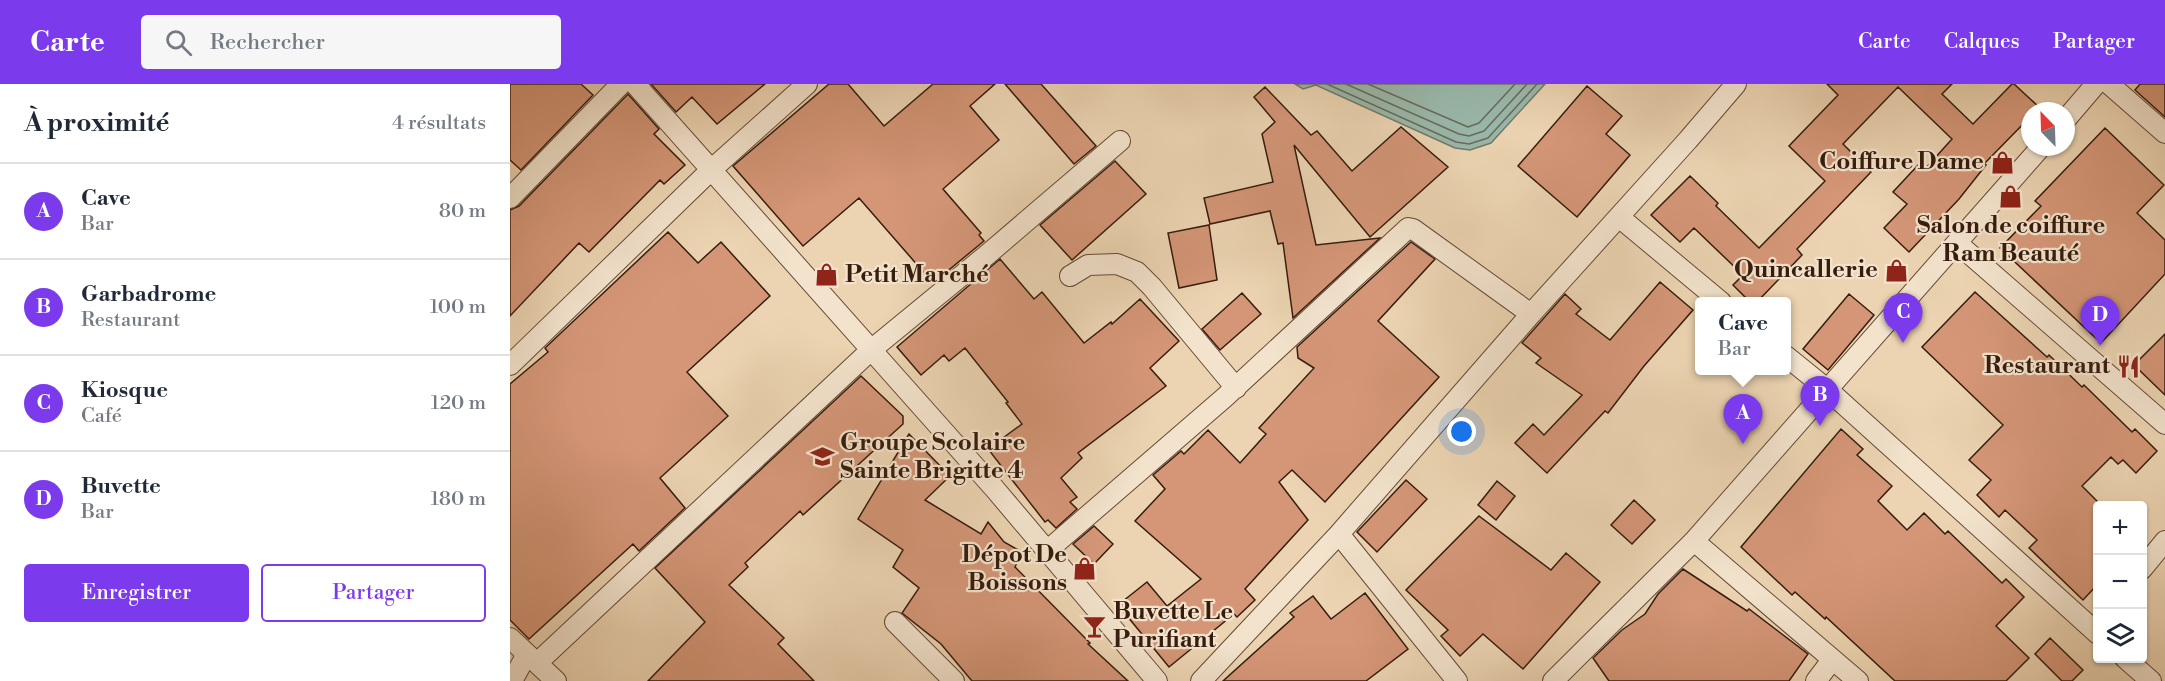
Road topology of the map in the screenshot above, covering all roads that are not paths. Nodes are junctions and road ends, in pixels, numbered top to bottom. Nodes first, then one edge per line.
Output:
1 (621, 84) edge
2 (635, 84) edge
3 (807, 84) edge
4 (1736, 84) edge
5 (2096, 84) edge
6 (2109, 84) edge
7 (2075, 108) edge
8 (2165, 133) edge
9 (1120, 141) dead end
10 (2033, 156) edge
11 (711, 170) junction
12 (510, 198) edge
13 (1619, 217) junction
14 (1957, 243) junction
15 (1070, 276) dead end
16 (1715, 297) edge
17 (1531, 314) junction
18 (871, 350) junction
19 (1791, 360) edge
20 (510, 365) edge
21 (1236, 388) junction
22 (1828, 390) junction
23 (2165, 424) edge
24 (1339, 534) junction
25 (2165, 540) edge
26 (1694, 541) junction
27 (1048, 550) junction
28 (2147, 563) edge
29 (895, 622) dead end
30 (2093, 627) edge
31 (510, 638) edge
32 (532, 659) junction
33 (1832, 660) junction
34 (2130, 663) edge
35 (2147, 680) edge
36 (512, 681) edge
37 (556, 681) edge
38 (954, 681) edge
39 (1157, 681) edge
40 (1201, 681) edge
41 (1456, 681) edge
42 (1553, 681) edge
43 (1816, 681) edge
44 (1858, 681) edge

1 - 12 street
2 - 11 street
3 - 11 street
4 - 13 street
5 - 7 street
6 - 8 street
9 - 18 street
10 - 14 street
11 - 18 street
11 - 20 street
13 - 16 street
13 - 17 street
14 - 22 street
14 - 23 street
15 - 21 street
17 - 21 street
17 - 24 street
18 - 27 street
18 - 32 street
19 - 22 street
21 - 27 street
22 - 26 street
22 - 30 street
24 - 40 street
24 - 41 street
25 - 28 street
26 - 33 street
26 - 42 street
27 - 39 street
29 - 38 street
31 - 32 street
32 - 36 street
32 - 37 street
33 - 43 street
33 - 44 street
34 - 35 street

